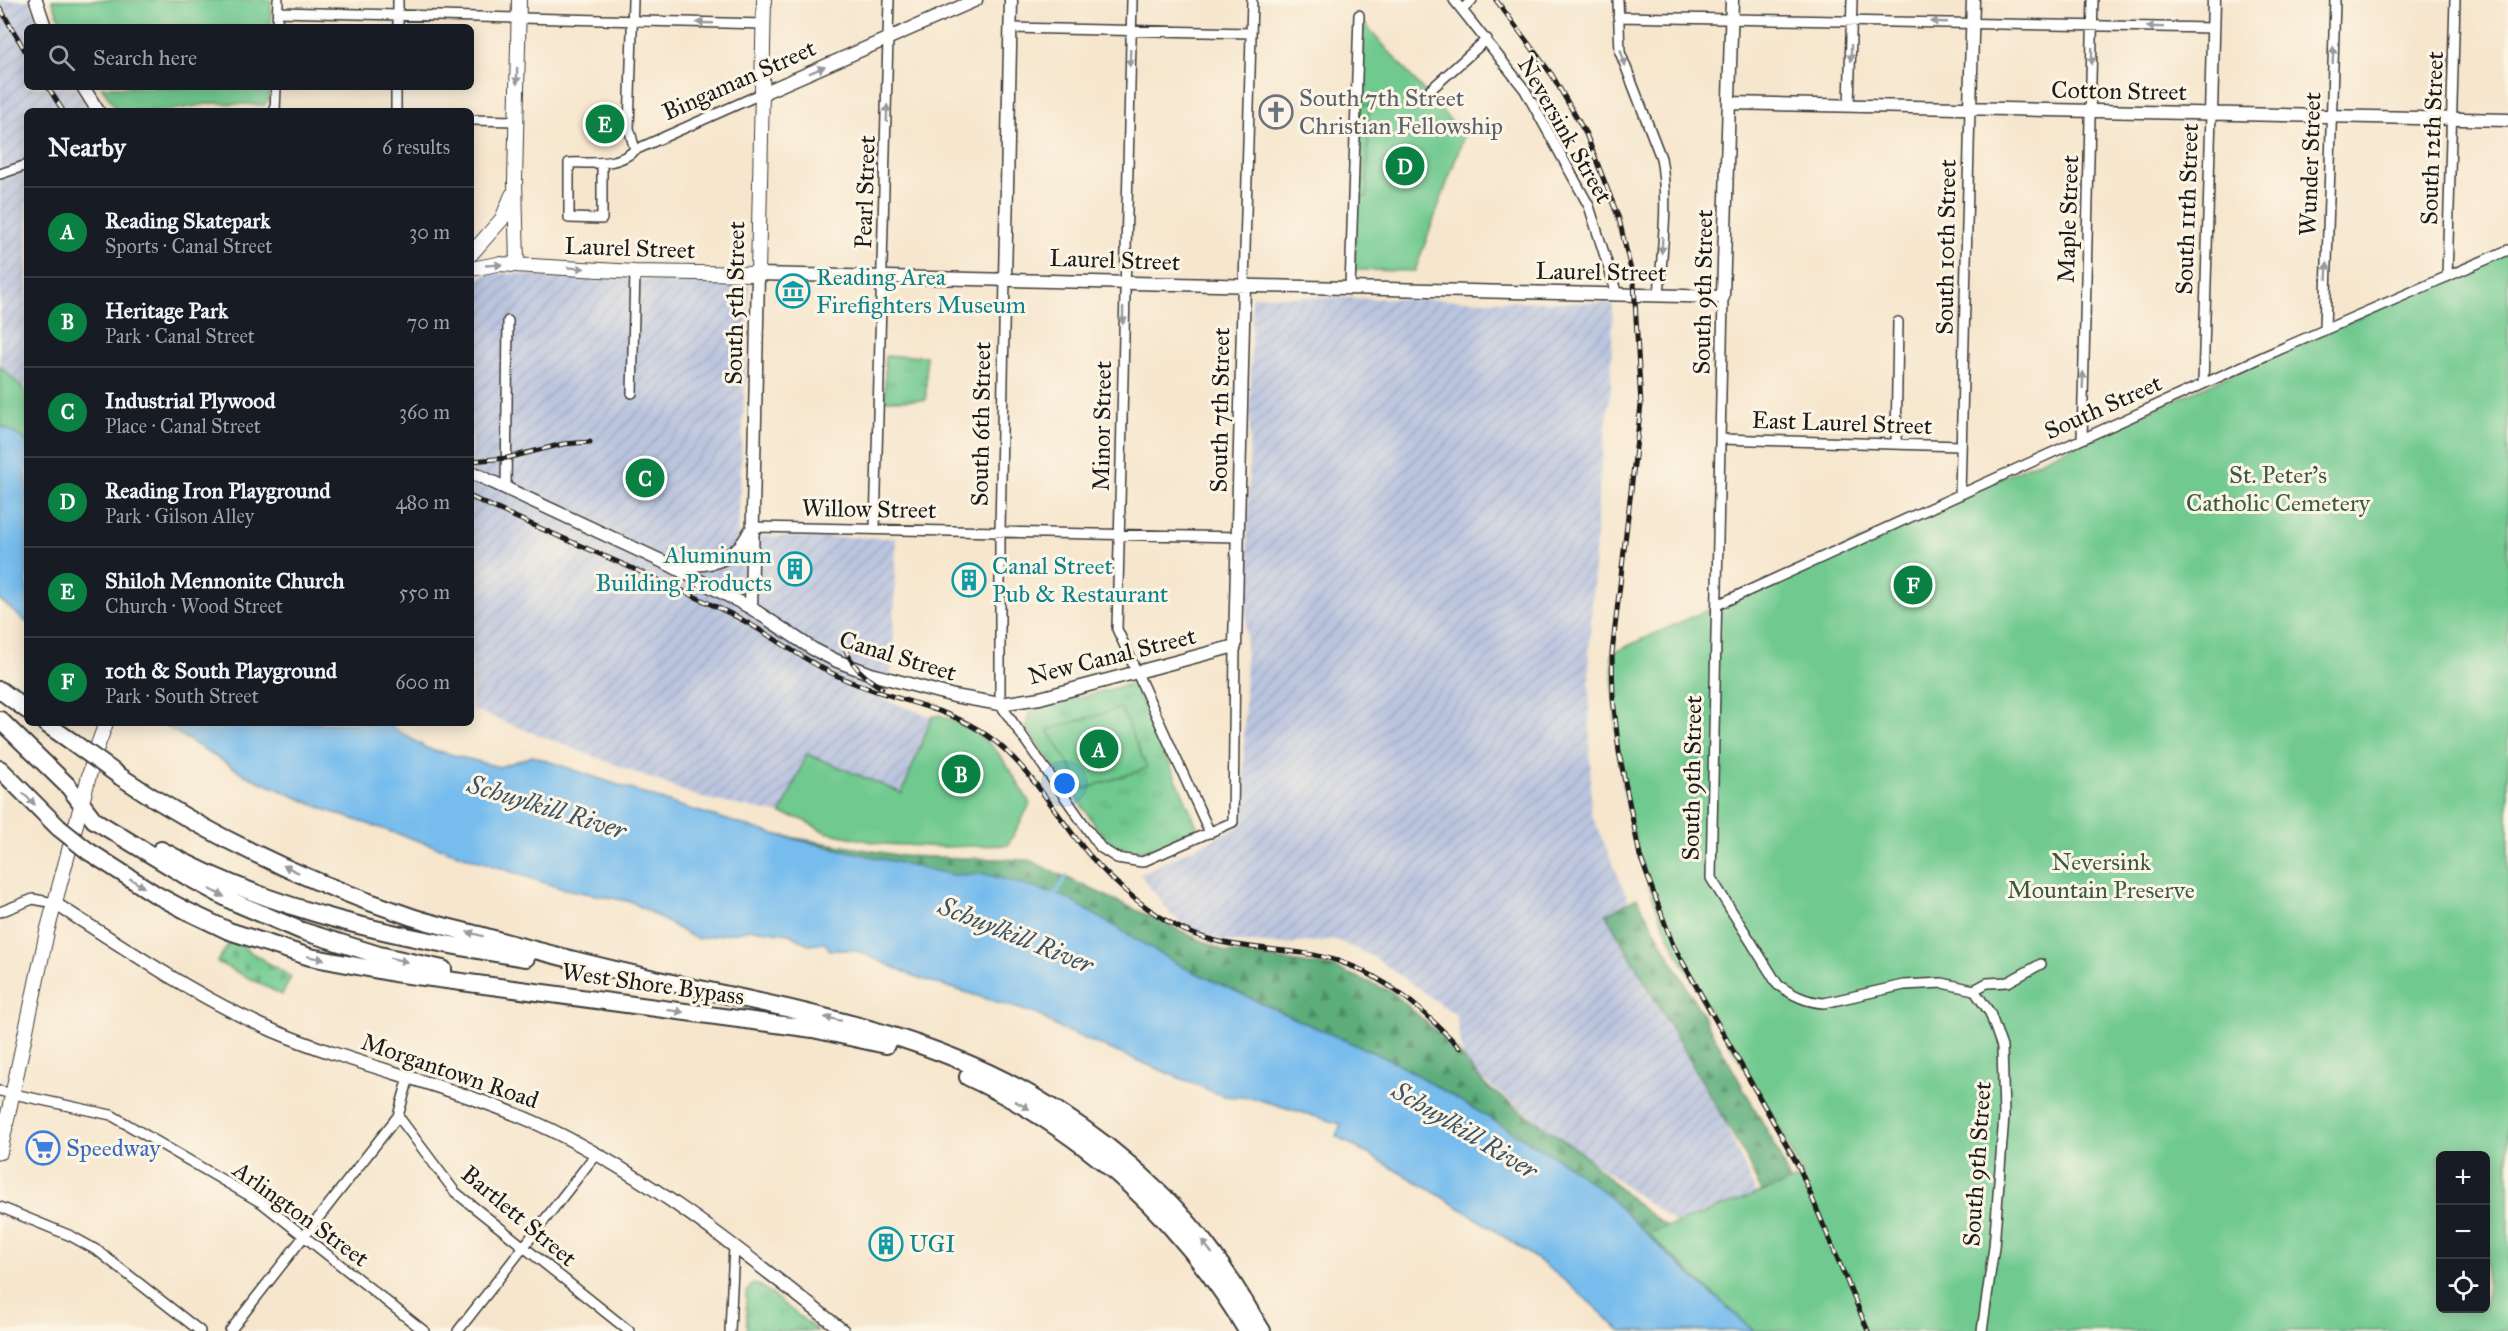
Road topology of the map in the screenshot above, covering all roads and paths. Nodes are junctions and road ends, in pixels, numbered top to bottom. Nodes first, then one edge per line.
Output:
1 (36, 0) edge
2 (278, 0) edge
3 (398, 0) edge
4 (519, 0) edge
5 (633, 0) edge
6 (764, 0) edge
7 (890, 0) edge
8 (976, 0) edge
9 (1011, 0) edge
10 (1132, 0) edge
11 (1252, 0) edge
12 (1454, 0) edge
13 (1472, 0) edge
14 (1618, 0) edge
15 (1732, 0) edge
16 (1852, 0) edge
17 (1973, 0) edge
18 (2093, 0) edge
19 (2214, 0) edge
20 (2335, 0) edge
21 (2455, 0) edge
22 (1463, 9) junction
23 (278, 12) junction
24 (398, 15) junction
25 (1359, 15) dead end
26 (1618, 17) junction
27 (519, 18) junction
28 (1731, 18) junction
29 (1852, 20) junction
30 (633, 21) junction
31 (1972, 23) junction
32 (44, 24) edge
33 (277, 24) edge
34 (398, 24) edge
35 (764, 24) junction
36 (2092, 26) junction
37 (1010, 28) junction
38 (2213, 28) junction
39 (1131, 31) junction
40 (1251, 33) junction
41 (889, 39) junction
42 (1487, 39) junction
43 (85, 90) edge
44 (276, 90) edge
45 (396, 90) edge
46 (1428, 92) dead end
47 (764, 93) junction
48 (1729, 103) junction
49 (1849, 106) junction
50 (96, 108) edge
51 (275, 108) edge
52 (396, 108) edge
53 (1970, 109) junction
54 (2090, 111) junction
55 (2211, 114) junction
56 (2331, 117) junction
57 (2450, 119) junction
58 (474, 120) edge
59 (2508, 120) edge
60 (516, 121) junction
61 (635, 150) junction
62 (603, 162) junction
63 (24, 166) edge
64 (0, 174) edge
65 (515, 181) junction
66 (2508, 250) edge
67 (474, 251) edge
68 (517, 265) junction
69 (474, 268) edge
70 (635, 272) junction
71 (758, 274) junction
72 (881, 276) junction
73 (2447, 277) junction
74 (1005, 279) junction
75 (1124, 282) junction
76 (1244, 285) junction
77 (1350, 288) junction
78 (1617, 294) junction
79 (1659, 296) junction
80 (1724, 297) junction
81 (508, 321) dead end
82 (1898, 322) dead end
83 (2325, 329) junction
84 (2203, 384) junction
85 (632, 393) dead end
86 (1721, 439) junction
87 (2082, 439) junction
88 (1896, 444) junction
89 (1961, 446) junction
90 (474, 473) edge
91 (506, 488) junction
92 (1960, 494) junction
93 (752, 527) junction
94 (875, 529) junction
95 (1000, 531) junction
96 (1119, 533) junction
97 (1238, 537) junction
98 (670, 565) junction
99 (1717, 605) junction
100 (751, 608) junction
101 (1235, 646) junction
102 (1136, 672) junction
103 (0, 690) edge
104 (1000, 704) junction
105 (24, 708) edge
106 (0, 720) edge
107 (49, 726) edge
108 (105, 726) edge
109 (0, 734) edge
110 (0, 769) edge
111 (81, 804) junction
112 (1210, 832) junction
113 (54, 903) junction
114 (0, 912) edge
115 (2041, 964) dead end
116 (654, 979) junction
117 (1974, 990) junction
118 (639, 1006) junction
119 (409, 1077) junction
120 (6, 1093) edge
121 (398, 1116) junction
122 (0, 1152) edge
123 (596, 1154) junction
124 (0, 1207) edge
125 (304, 1237) junction
126 (734, 1246) junction
127 (522, 1248) junction
128 (201, 1331) edge
129 (230, 1331) edge
130 (424, 1331) edge
131 (458, 1331) edge
132 (629, 1331) edge
133 (730, 1331) edge
134 (843, 1331) edge
135 (1247, 1331) edge
136 (1262, 1331) edge
137 (1982, 1331) edge

1 - 32 street
2 - 23 street
3 - 24 street
4 - 27 main road
5 - 30 street
6 - 35 main road, South 5th Street
7 - 41 street, Pearl Street
8 - 41 street, Bingaman Street
9 - 37 street, South 6th Street
10 - 39 street, Minor Street
11 - 40 street, South 7th Street
12 - 22 street, Neversink Street
13 - 22 street
14 - 26 street
15 - 28 street, South 9th Street
16 - 29 street
17 - 31 street, South 10th Street
18 - 36 street, Maple Street
19 - 38 street, South 11th Street
56 -> 20 street, Wunder Street
21 - 57 street, South 12th Street
22 - 42 street, Neversink Street
23 - 24 street
23 - 33 street
24 - 27 street
24 - 34 street
25 - 77 street
26 - 28 street
26 -> 79 street
27 - 30 street
27 -> 60 main road
28 - 29 street
28 - 48 street, South 9th Street
31 -> 29 street
29 -> 49 street
35 -> 30 street
30 - 61 street
31 - 36 street
31 - 53 street, South 10th Street
35 - 47 main road, South 5th Street
38 -> 36 street
36 -> 54 street, Maple Street
37 - 39 street
37 - 74 street, South 6th Street
38 - 55 street, South 11th Street
39 - 40 street
39 -> 75 street, Minor Street
40 - 76 street, South 7th Street
47 -> 41 street, Bingaman Street
72 -> 41 street, Pearl Street
42 - 46 street
42 - 78 street, Neversink Street
43 - 50 street
44 - 51 street
45 - 52 street
47 - 61 street, Bingaman Street
47 - 71 main road, South 5th Street
48 - 49 street, Cotton Street
48 - 80 street, South 9th Street
49 - 53 street, Cotton Street
53 - 54 street, Cotton Street
53 - 89 street, South 10th Street
54 - 55 street, Cotton Street
87 -> 54 street, Maple Street
55 - 56 street, Cotton Street
55 - 84 street, South 11th Street
56 - 57 street, Cotton Street
83 -> 56 street, Wunder Street
57 - 59 street, Cotton Street
57 - 73 street, South 12th Street
58 - 60 street
60 - 65 main road
61 - 62 street, Bingaman Street
62 - 62 street, Bingaman Street
63 - 64 street
65 - 67 main road
65 - 68 main road
66 - 73 street, South Street
69 -> 68 main road, Laurel Street
68 -> 70 main road, Laurel Street
70 - 71 main road, Laurel Street
70 - 85 street
71 - 72 street, Laurel Street
71 - 93 street, South 5th Street
72 - 74 street, Laurel Street
72 - 94 street, Pearl Street
73 - 83 street, South Street
74 - 75 street, Laurel Street
74 - 95 street, South 6th Street
75 - 76 street, Laurel Street
75 -> 96 street, Minor Street
76 - 77 street, Laurel Street
76 - 97 street, South 7th Street
77 - 78 street, Laurel Street
78 - 79 street, Laurel Street
79 - 80 street, Laurel Street
80 - 86 street, South 9th Street
81 - 91 street
82 - 88 street
83 - 84 street, South Street
84 - 87 street, South Street
86 - 88 street, East Laurel Street
86 - 99 street, South 9th Street
87 - 92 street, South Street
88 - 89 street, East Laurel Street
89 - 92 street, South 10th Street
90 - 91 street, Canal Street
91 - 98 street, Canal Street
92 - 99 street, South Street
93 - 94 street, Willow Street
93 - 98 street
93 - 100 street, South 5th Street
94 - 95 street, Willow Street
95 - 96 street, Willow Street
95 - 104 street, South 6th Street
96 - 97 street, Willow Street
96 - 102 street, Minor Street
97 - 101 street, South 7th Street
98 - 100 street, Canal Street
99 - 117 street, South 9th Street
100 - 104 street, Canal Street
101 - 102 street, New Canal Street
101 - 112 street, South 7th Street
102 - 104 street, New Canal Street
102 - 112 street, Minor Street
103 - 105 highway
104 - 112 street
106 - 111 highway
116 -> 107 highway, West Shore Bypass, bridge
108 - 111 main road
109 - 111 highway
110 -> 118 highway, West Shore Bypass, bridge
111 - 113 main road
111 - 116 highway
111 -> 118 highway
113 - 114 street
113 - 119 street, Morgantown Road
113 - 120 main road
115 - 117 street
136 -> 116 highway, West Shore Bypass
117 - 137 street, South 9th Street
118 -> 135 highway, West Shore Bypass
119 - 121 street
119 - 123 street, Morgantown Road
120 - 122 main road
120 - 125 street, Arlington Street
121 - 125 street
121 - 127 street, Bartlett Street
123 - 126 street, Morgantown Road
123 - 127 street
124 - 128 street
125 - 129 street
125 - 130 street, Arlington Street
126 - 133 street
126 - 134 street, Morgantown Road
127 - 131 street
127 - 132 street, Bartlett Street

